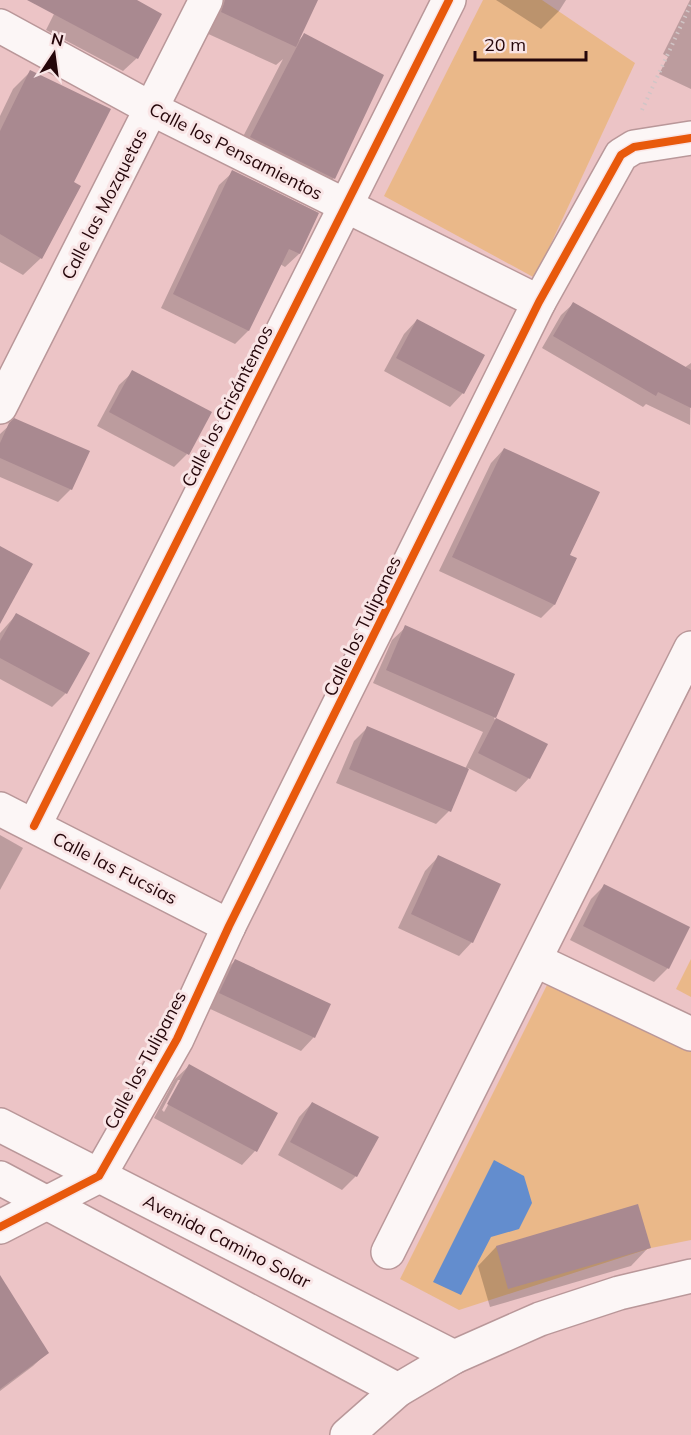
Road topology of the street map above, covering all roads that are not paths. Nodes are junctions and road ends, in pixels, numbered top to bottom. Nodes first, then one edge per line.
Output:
1 (206, 0) edge
2 (449, 0) edge
3 (0, 26) edge
4 (152, 109) junction
5 (691, 138) edge
6 (344, 206) junction
7 (539, 302) junction
8 (0, 407) edge
9 (691, 648) edge
10 (0, 809) edge
11 (34, 826) junction
12 (229, 926) junction
13 (535, 960) junction
14 (691, 1034) edge
15 (0, 1125) edge
16 (99, 1176) junction
17 (0, 1178) edge
18 (49, 1203) junction
19 (0, 1227) edge
20 (388, 1252) dead end
21 (681, 1284) edge
22 (454, 1357) junction
23 (398, 1390) junction
24 (347, 1435) edge

1 - 4 street, Calle las Mozquetas
2 - 6 street, Calle los Crisántemos
3 - 4 street, Calle los Pensamientos
4 - 6 street, Calle los Pensamientos
4 - 8 street, Calle las Mozquetas
5 - 7 street, Calle los Tulipanes
6 - 7 street, Calle los Pensamientos
6 - 11 street, Calle los Crisántemos
7 - 12 street, Calle los Tulipanes
9 - 13 street
10 - 11 street, Calle las Fucsias
11 - 12 street, Calle las Fucsias
12 - 16 street, Calle los Tulipanes
13 - 14 street
13 - 20 street
15 - 16 street, Avenida Camino Solar
16 - 18 street
16 - 22 street, Avenida Camino Solar
17 - 18 street
18 - 19 street
18 - 23 street
21 - 22 street
22 - 23 street
23 - 24 street

